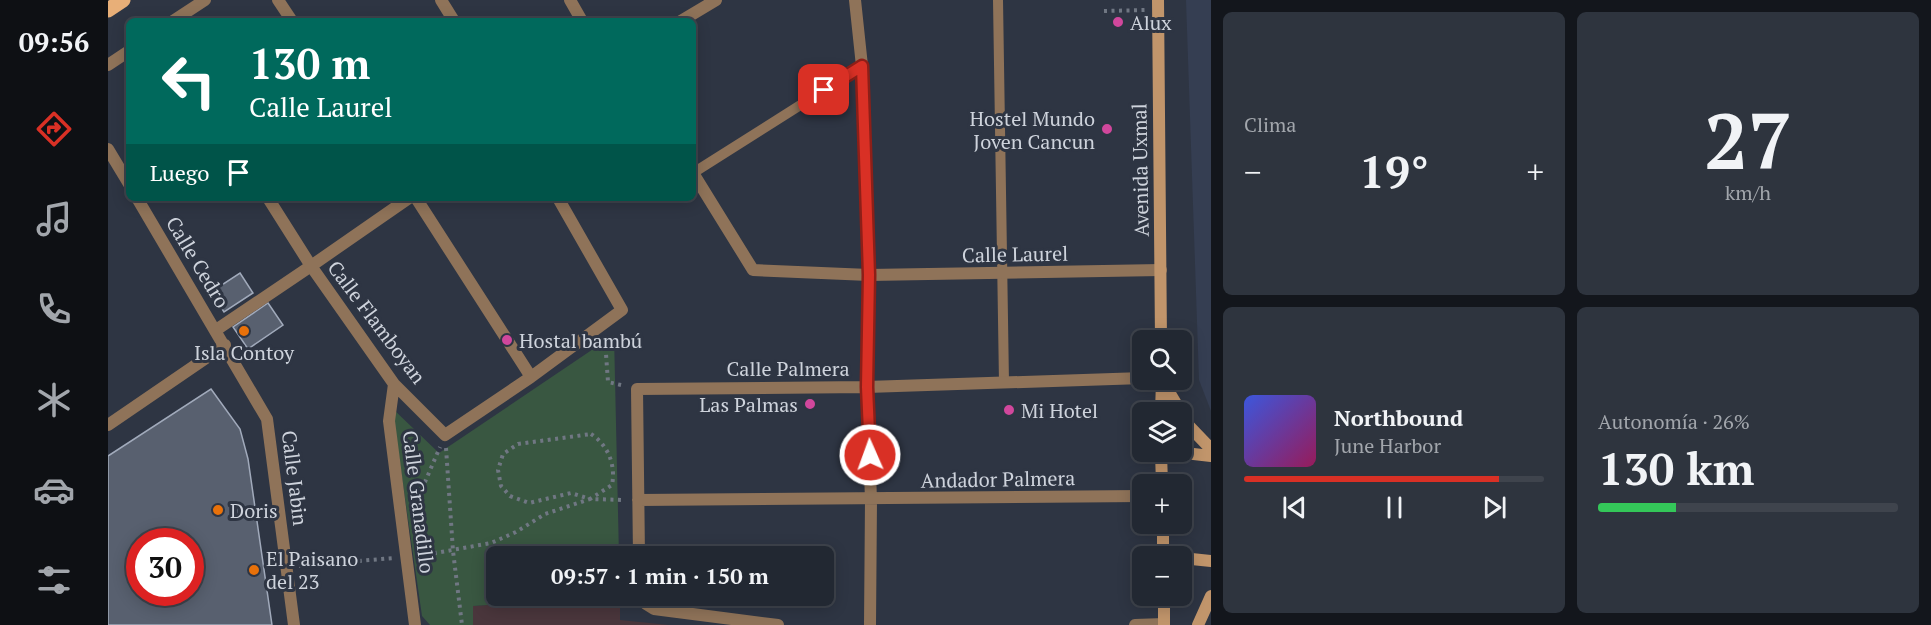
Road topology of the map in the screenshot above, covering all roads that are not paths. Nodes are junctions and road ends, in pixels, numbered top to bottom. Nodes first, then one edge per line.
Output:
1 (123, 0) edge
2 (205, 0) edge
3 (278, 0) edge
4 (441, 0) edge
5 (570, 0) edge
6 (716, 0) edge
7 (855, 0) edge
8 (998, 0) edge
9 (1158, 5) edge
10 (108, 10) edge
11 (178, 18) edge
12 (290, 18) edge
13 (452, 18) edge
14 (580, 18) edge
15 (686, 18) edge
16 (126, 53) edge
17 (108, 65) edge
18 (862, 66) junction
19 (108, 149) edge
20 (696, 171) edge
21 (696, 178) edge
22 (126, 179) edge
23 (139, 201) edge
24 (270, 201) edge
25 (405, 201) edge
26 (418, 201) edge
27 (560, 201) edge
28 (311, 266) junction
29 (1161, 270) junction
30 (1001, 274) junction
31 (869, 275) junction
32 (216, 330) junction
33 (1161, 330) edge
34 (225, 345) junction
35 (531, 377) junction
36 (1132, 378) edge
37 (1004, 383) junction
38 (394, 384) junction
39 (867, 387) junction
40 (108, 425) edge
41 (1192, 429) edge
42 (1211, 449) edge
43 (1192, 454) edge
44 (1211, 456) edge
45 (1132, 496) edge
46 (638, 500) junction
47 (871, 500) junction
48 (639, 546) edge
49 (1192, 559) edge
50 (1211, 561) edge
51 (1211, 596) edge
52 (649, 606) edge
53 (1164, 606) edge
54 (294, 625) edge
55 (415, 625) edge
56 (778, 625) edge
57 (870, 625) edge
58 (1135, 625) edge
59 (1164, 625) edge
60 (1198, 625) edge

1 - 10 main road
2 - 11 street
3 - 12 street
4 - 13 street
5 - 14 street
6 - 15 street
7 - 18 street
8 - 30 lane
9 - 29 main road, Avenida Uxmal
16 - 17 street
18 - 20 lane, Calle Laurel
18 - 31 street
19 - 22 street
21 - 31 street, Calle Laurel
23 - 32 street, Calle Cedro
24 - 28 street, Calle Flamboyan
25 - 28 street
26 - 35 street
27 - 35 street
28 - 32 street
28 - 38 street, Calle Flamboyan
29 - 30 street, Calle Laurel
29 - 33 main road, Avenida Uxmal
30 - 31 street, Calle Laurel
30 - 37 lane
31 - 39 street
32 - 34 street, Calle Cedro
34 - 40 street
34 - 54 street, Calle Jabin
35 - 38 street, Calle Flamboyan
36 - 37 street, Calle Palmera
37 - 39 street, Calle Palmera
38 - 55 street, Calle Granadillo
39 - 46 street, Calle Palmera
39 - 47 street
41 - 42 main road
43 - 44 main road
45 - 47 street, Andador Palmera
46 - 47 street, Andador Palmera
46 - 48 street
47 - 57 street
49 - 50 main road
51 - 60 main road
52 - 56 street
53 - 59 main road
58 - 59 street

